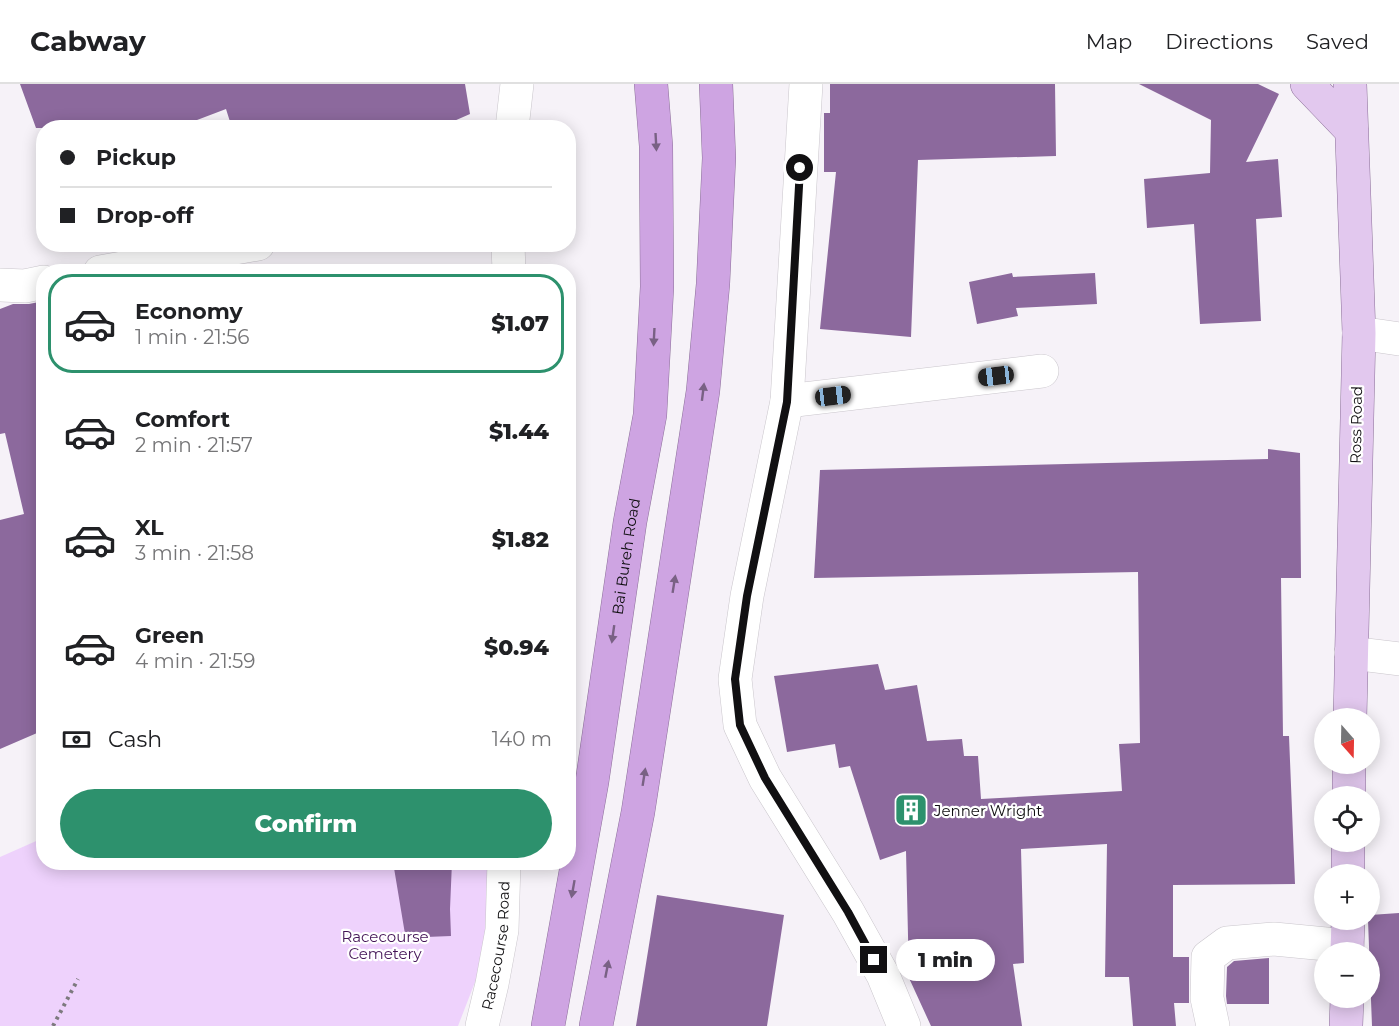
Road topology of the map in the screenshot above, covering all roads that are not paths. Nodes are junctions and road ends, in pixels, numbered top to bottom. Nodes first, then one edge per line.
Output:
1 (517, 84) edge
2 (651, 84) edge
3 (716, 84) edge
4 (806, 84) edge
5 (1307, 84) edge
6 (1350, 84) edge
7 (514, 120) edge
8 (1352, 131) junction
9 (213, 252) edge
10 (145, 264) edge
11 (36, 283) edge
12 (0, 285) edge
13 (1359, 333) junction
14 (1399, 339) edge
15 (1042, 371) dead end
16 (787, 402) junction
17 (1350, 653) junction
18 (1399, 659) edge
19 (1350, 708) edge
20 (504, 870) edge
21 (1347, 939) edge
22 (1347, 1008) edge
23 (482, 1026) edge
24 (548, 1026) edge
25 (596, 1026) edge
26 (904, 1026) edge
27 (1213, 1026) edge
28 (1346, 1026) edge

1 - 7 street
2 -> 24 highway, Bai Bureh Road
25 -> 3 highway
4 - 16 street
5 - 8 main road
6 - 8 main road, Ross Road
8 - 13 main road, Ross Road
9 - 10 street
11 - 12 street
13 - 14 street
13 - 17 main road, Ross Road
15 - 16 street
16 - 26 street
17 - 18 street
17 - 19 main road, Ross Road
20 - 23 street, Racecourse Road
21 - 27 street
22 - 28 main road

